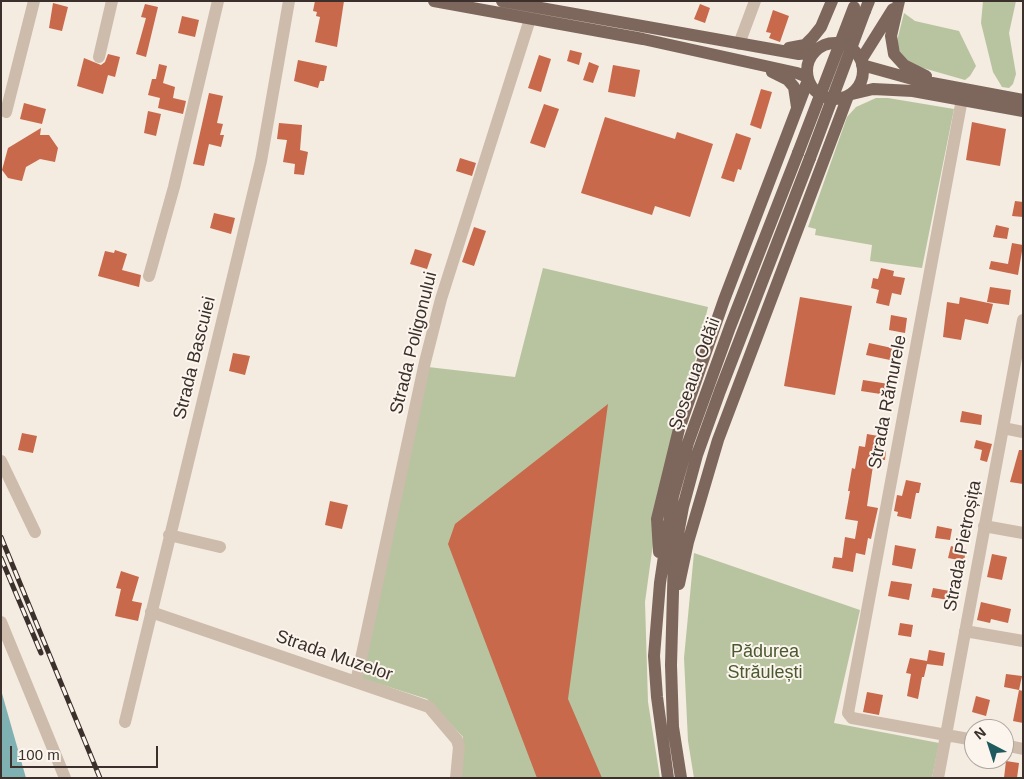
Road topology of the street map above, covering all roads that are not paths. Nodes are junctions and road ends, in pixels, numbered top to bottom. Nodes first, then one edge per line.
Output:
1 (34, 1) edge
2 (112, 1) edge
3 (218, 1) edge
4 (289, 1) edge
5 (434, 1) edge
6 (502, 1) edge
7 (755, 1) edge
8 (832, 1) edge
9 (837, 1) edge
10 (898, 1) edge
11 (861, 5) edge
12 (530, 19) junction
13 (742, 45) junction
14 (816, 50) junction
15 (99, 57) dead end
16 (749, 62) junction
17 (862, 63) junction
18 (807, 79) junction
19 (951, 86) junction
20 (850, 95) junction
21 (962, 99) junction
22 (1023, 100) edge
23 (797, 110) junction
24 (1023, 111) edge
25 (6, 112) dead end
26 (804, 155) junction
27 (149, 276) dead end
28 (1022, 328) edge
29 (1002, 428) junction
30 (1023, 432) edge
31 (1, 461) edge
32 (984, 526) junction
33 (35, 532) dead end
34 (1023, 533) edge
35 (169, 535) junction
36 (220, 547) dead end
37 (660, 583) junction
38 (151, 612) junction
39 (673, 614) junction
40 (1, 622) edge
41 (965, 631) junction
42 (1023, 642) edge
43 (356, 682) junction
44 (125, 722) dead end
45 (946, 735) junction
46 (964, 738) edge
47 (65, 778) edge
48 (456, 778) edge
49 (668, 778) edge
50 (681, 778) edge
51 (938, 778) edge

1 - 25 street
2 - 15 street
3 - 27 street
4 - 35 street, Strada Bascuiei
5 - 12 main road
6 - 13 main road
7 - 13 street
8 - 13 main road
9 - 14 main road
10 - 17 main road
10 - 19 main road
11 - 26 main road, Șoseaua Odăii, bridge
12 - 16 main road
12 - 43 street, Strada Poligonului
13 - 14 main road
14 - 17 main road
14 - 18 main road
16 - 18 main road
16 - 23 main road
17 - 19 main road
17 - 20 main road
18 - 20 main road
18 - 23 main road
19 - 22 main road
20 - 21 main road
20 - 39 main road
21 - 24 main road
21 - 45 street, Strada Rămurele
23 - 37 main road
26 - 37 main road, Șoseaua Odăii
26 - 39 main road, Șoseaua Odăii
28 - 29 street, Strada Pietroșița
29 - 30 street
29 - 32 street, Strada Pietroșița
31 - 33 street
32 - 34 street
32 - 41 street, Strada Pietroșița
35 - 36 street
35 - 38 street, Strada Bascuiei
37 - 49 main road, Șoseaua Odăii
38 - 43 street, Strada Muzelor
38 - 44 street, Strada Bascuiei
39 - 50 main road, Șoseaua Odăii
40 - 47 street
41 - 42 street
41 - 45 street, Strada Pietroșița
43 - 48 street, Strada Muzelor
45 - 46 street
45 - 51 street, Strada Pietroșița

